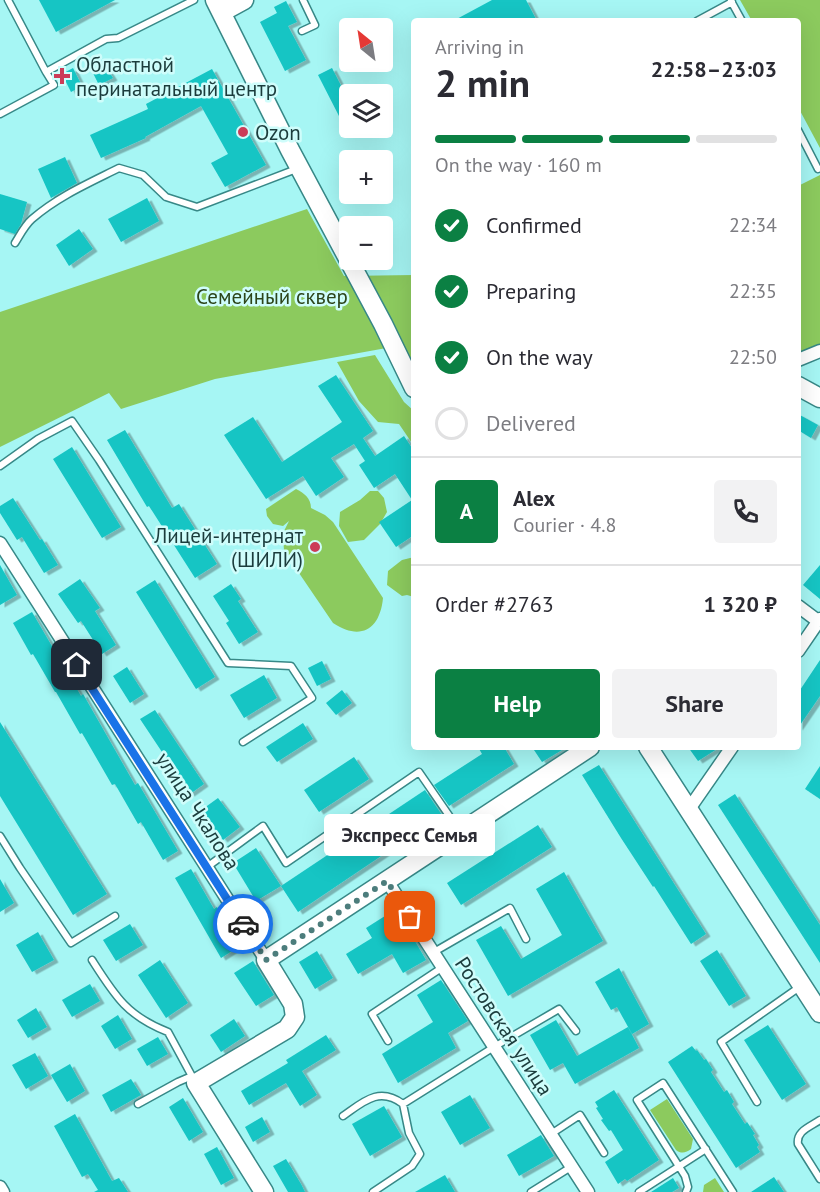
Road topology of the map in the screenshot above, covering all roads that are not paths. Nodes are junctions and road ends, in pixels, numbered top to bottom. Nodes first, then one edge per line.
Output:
1 (8, 0) edge
2 (194, 0) edge
3 (244, 0) edge
4 (303, 0) edge
5 (731, 1) edge
6 (219, 6) edge
7 (702, 18) edge
8 (740, 18) edge
9 (302, 31) dead end
10 (46, 72) junction
11 (0, 114) edge
12 (801, 136) edge
13 (300, 168) junction
14 (818, 169) dead end
15 (15, 243) dead end
16 (820, 351) edge
17 (801, 359) edge
18 (411, 382) edge
19 (801, 388) edge
20 (820, 398) edge
21 (0, 466) edge
22 (0, 543) edge
23 (801, 608) edge
24 (819, 620) edge
25 (801, 647) edge
26 (243, 742) dead end
27 (586, 750) edge
28 (650, 750) edge
29 (730, 750) edge
30 (689, 809) junction
31 (461, 833) junction
32 (0, 836) edge
33 (207, 867) junction
34 (387, 881) junction
35 (115, 916) dead end
36 (526, 939) dead end
37 (433, 953) junction
38 (92, 960) dead end
39 (266, 960) junction
40 (442, 967) junction
41 (801, 985) junction
42 (820, 1013) edge
43 (576, 1030) dead end
44 (388, 1041) dead end
45 (494, 1047) junction
46 (194, 1080) junction
47 (757, 1102) dead end
48 (138, 1104) dead end
49 (403, 1104) junction
50 (343, 1116) dead end
51 (820, 1120) edge
52 (551, 1134) junction
53 (706, 1149) junction
54 (604, 1153) dead end
55 (572, 1166) junction
56 (679, 1166) junction
57 (820, 1179) edge
58 (0, 1186) edge
59 (3, 1192) edge
60 (264, 1192) edge
61 (373, 1192) edge
62 (531, 1192) edge
63 (588, 1192) edge
64 (639, 1192) edge
65 (686, 1192) edge
66 (733, 1192) edge

1 - 10 lane
2 - 10 lane
3 - 6 street
4 - 9 lane
5 - 7 lane
5 - 8 lane
6 - 13 street
10 - 11 lane
12 - 14 lane
13 - 15 lane
13 - 18 street
16 - 17 street
19 - 20 street
21 - 26 lane
22 - 33 street, улица Чкалова
23 - 24 street
24 - 25 street
27 - 31 street
28 - 30 street
29 - 30 street
30 - 41 street
31 - 33 lane
31 - 34 street
32 - 35 lane
33 - 39 street, улица Чкалова
34 - 37 street, Ростовская улица
34 - 39 street
36 - 37 lane
37 - 40 street, Ростовская улица
38 - 46 lane
39 - 46 street, улица Чкалова
40 - 44 lane
40 - 45 street, Ростовская улица
41 - 42 street
41 - 47 lane
43 - 45 lane
45 - 49 lane
45 - 52 street, Ростовская улица
46 - 48 lane
46 - 60 street
49 - 50 lane
49 - 61 lane
51 - 57 lane
52 - 54 lane
52 - 55 street, Ростовская улица
53 - 56 lane
53 - 56 lane
53 - 66 lane
55 - 62 lane
55 - 63 street, Ростовская улица
56 - 64 lane
56 - 65 lane
58 - 59 street

